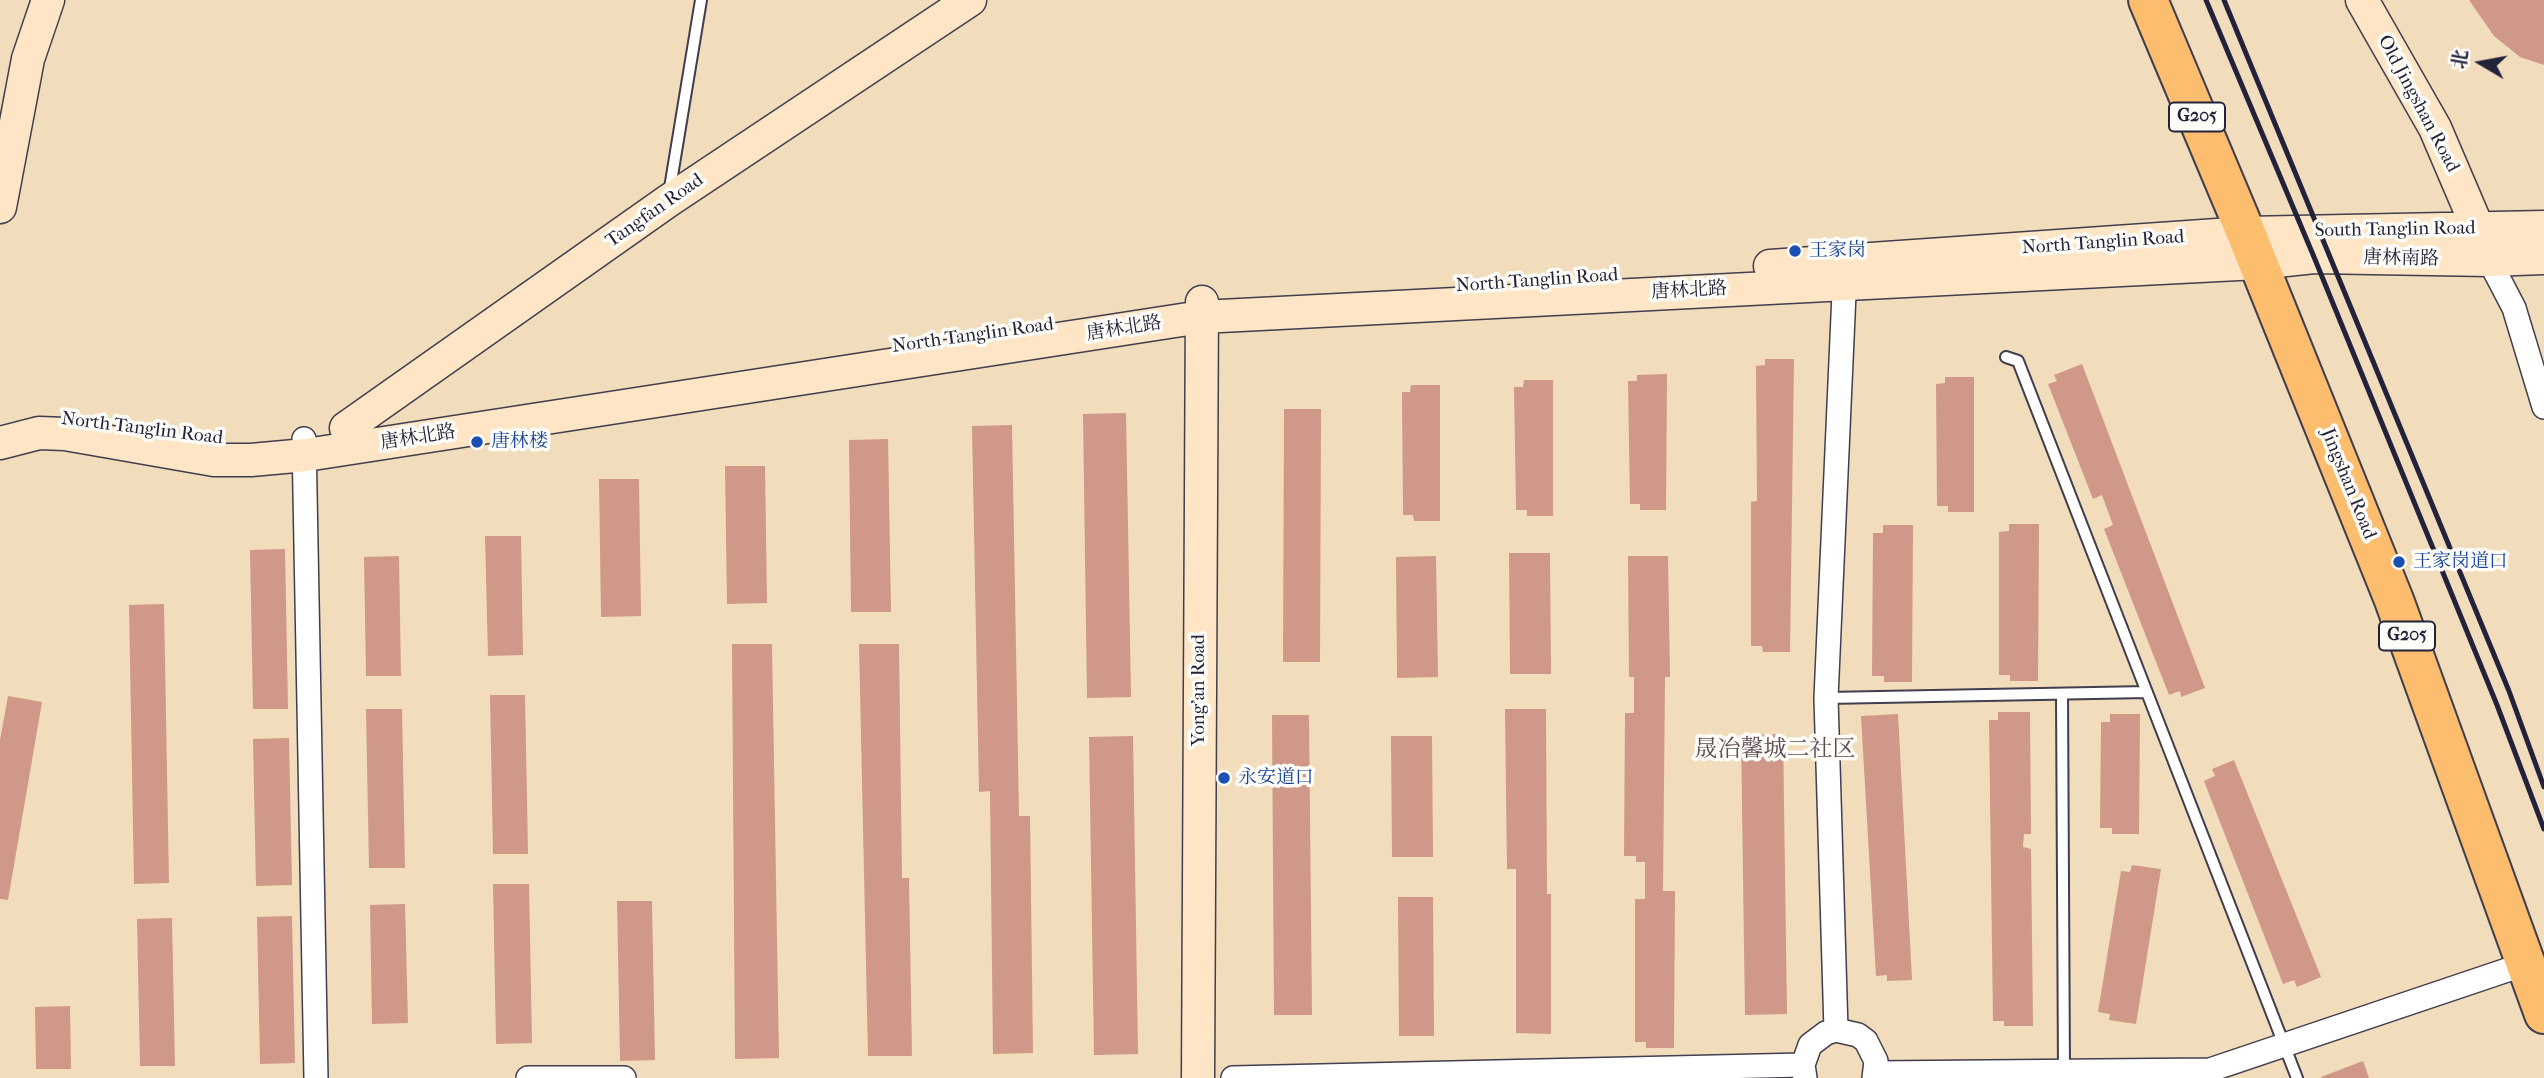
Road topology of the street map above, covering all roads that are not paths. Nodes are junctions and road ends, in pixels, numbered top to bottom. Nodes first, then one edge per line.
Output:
1 (48, 0) edge
2 (701, 0) edge
3 (970, 0) edge
4 (2148, 0) edge
5 (2362, 0) edge
6 (668, 201) junction
7 (0, 207) edge
8 (2544, 227) edge
9 (2479, 228) junction
10 (2252, 248) junction
11 (2544, 258) edge
12 (2489, 260) junction
13 (1845, 272) junction
14 (1201, 310) junction
15 (2006, 357) dead end
16 (2544, 407) edge
17 (0, 425) edge
18 (346, 428) junction
19 (0, 443) edge
20 (305, 447) junction
21 (2147, 692) junction
22 (2062, 694) junction
23 (1826, 698) junction
24 (2525, 964) junction
25 (2544, 1014) edge
26 (1836, 1030) junction
27 (1804, 1071) edge
28 (2064, 1074) edge
29 (1472, 1075) edge
30 (1875, 1075) edge
31 (316, 1078) edge
32 (528, 1078) edge
33 (624, 1078) edge
34 (1198, 1078) edge
35 (1233, 1078) edge
36 (2297, 1078) edge

1 - 7 main road
2 - 6 lane
3 - 6 main road, Tangfan Road
4 - 10 highway, Jingshan Road / G205
5 - 9 main road, Old Jingshan Road
6 - 18 main road, Tangfan Road
8 - 9 main road, South Tanglin Road
9 - 10 main road, South Tanglin Road
9 - 12 main road, Old Jingshan Road
10 - 12 main road, 唐林南路
10 - 13 main road, North Tanglin Road
10 - 24 highway, Jingshan Road / G205
11 - 12 main road, 唐林南路
12 - 16 street, Old Jingshan Road
13 - 14 main road, North Tanglin Road
13 - 23 street
14 - 18 main road, North Tanglin Road
14 - 20 main road, 唐林北路
14 - 34 main road, Yong'an Road
15 - 21 lane
17 - 20 main road, North Tanglin Road
18 - 20 main road, North Tanglin Road
19 - 20 main road, 唐林北路
20 - 31 street
21 - 22 lane
21 - 36 lane
22 - 23 lane
22 - 28 lane
23 - 26 street
24 - 25 highway, Jingshan Road / G205
24 - 28 street
26 - 27 street
26 - 30 street
27 - 29 street
28 - 30 street
29 - 35 street
32 - 33 street

